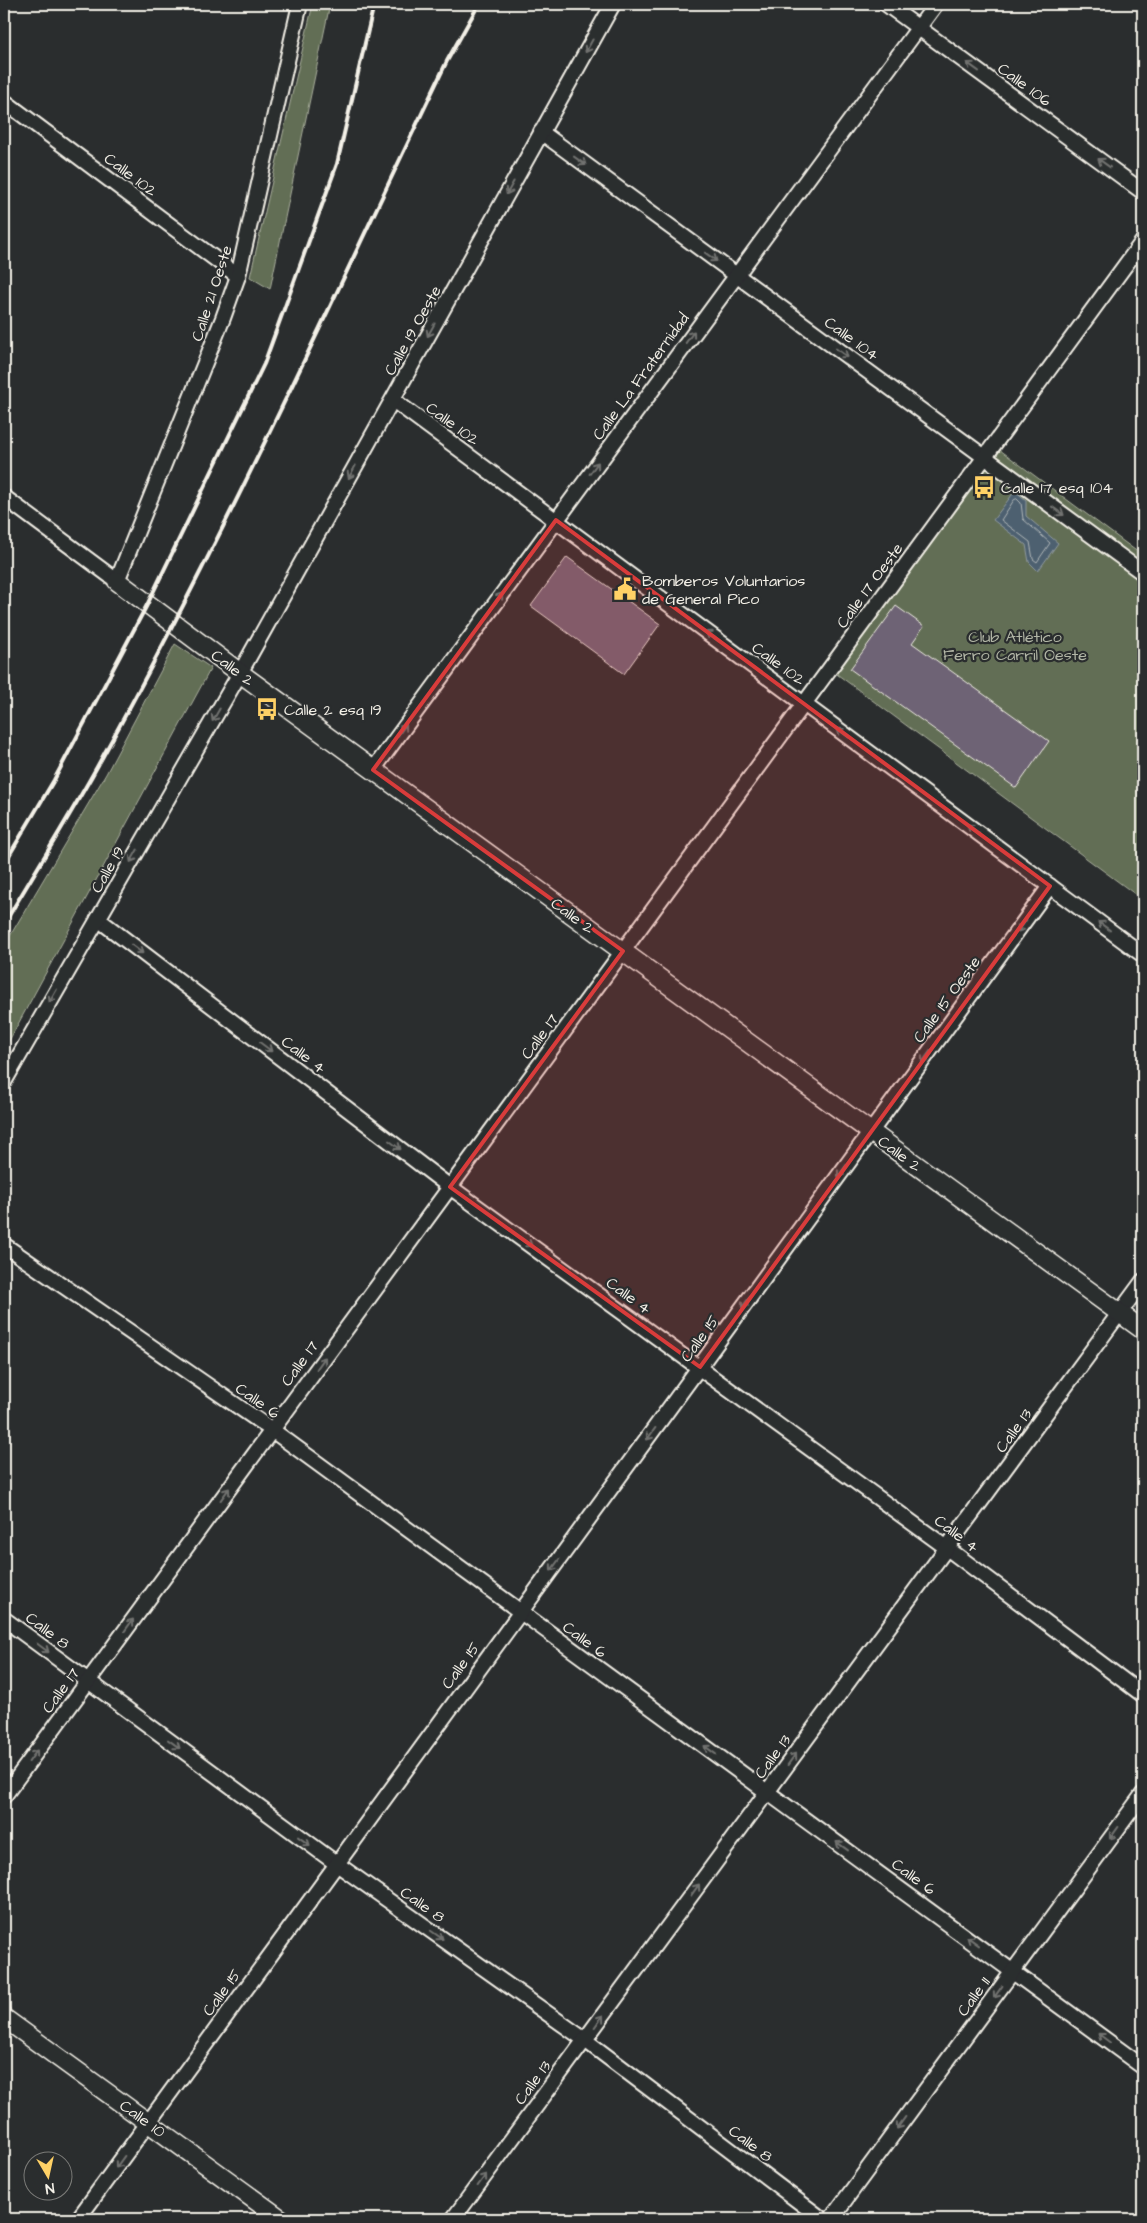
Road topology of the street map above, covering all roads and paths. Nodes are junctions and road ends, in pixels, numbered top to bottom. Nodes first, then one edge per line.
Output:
1 (300, 4) edge
2 (613, 4) edge
3 (886, 4) edge
4 (936, 4) edge
5 (918, 27) junction
6 (4, 101) edge
7 (541, 132) junction
8 (1143, 192) edge
9 (1143, 241) edge
10 (736, 275) junction
11 (238, 276) junction
12 (393, 400) junction
13 (985, 457) junction
14 (4, 497) edge
15 (556, 520) junction
16 (1143, 573) edge
17 (117, 581) junction
18 (240, 673) junction
19 (804, 704) junction
20 (373, 770) junction
21 (1050, 886) junction
22 (98, 919) junction
23 (623, 951) junction
24 (1143, 955) edge
25 (4, 1082) edge
26 (871, 1132) junction
27 (450, 1187) junction
28 (4, 1244) edge
29 (1143, 1280) edge
30 (1120, 1313) junction
31 (1143, 1330) edge
32 (700, 1367) junction
33 (272, 1430) junction
34 (947, 1548) junction
35 (520, 1613) junction
36 (4, 1618) edge
37 (88, 1681) junction
38 (1143, 1695) edge
39 (768, 1792) junction
40 (1143, 1794) edge
41 (4, 1796) edge
42 (337, 1864) junction
43 (1013, 1971) junction
44 (4, 2018) edge
45 (585, 2040) junction
46 (1143, 2067) edge
47 (148, 2123) junction
48 (78, 2219) edge
49 (282, 2219) edge
50 (453, 2219) edge
51 (822, 2219) edge
52 (831, 2219) edge

1 - 11 street, Calle 21 Oeste
2 -> 7 street, Calle 19 Oeste
3 - 5 street, Calle 106
4 - 5 street, Calle La Fraternidad
8 -> 5 street, Calle 106
5 - 10 street, Calle La Fraternidad
6 - 11 street, Calle 102
7 -> 10 street, Calle 104
7 -> 12 street, Calle 19 Oeste
9 - 13 street, Calle 17 Oeste
10 -> 13 street, Calle 104
15 -> 10 street, Calle La Fraternidad
11 - 17 street, Calle 21 Oeste
12 - 15 street, Calle 102
12 -> 18 street, Calle 19 Oeste
13 -> 16 street, Calle 104
13 - 19 street, Calle 17 Oeste
14 - 17 street, Calle 2
19 -> 15 street, Calle 102
20 -> 15 street, Calle La Fraternidad
17 - 18 street, Calle 2
18 - 20 street, Calle 2
18 -> 22 street, Calle 19
21 -> 19 street, Calle 102
19 - 23 street, Calle 17 Oeste
20 - 23 street, Calle 2
24 -> 21 street, Calle 102
21 -> 26 street, Calle 15 Oeste
22 -> 25 street, Calle 19
22 -> 27 street, Calle 4
23 - 26 street, Calle 2
23 - 27 street, Calle 17
26 - 30 street, Calle 2
26 -> 32 street, Calle 15
27 -> 32 street, Calle 4
33 -> 27 street, Calle 17
28 - 33 street, Calle 6
29 - 30 street, Calle 13
30 - 31 street, Calle 2
30 - 34 street, Calle 13
32 - 34 street, Calle 4
32 -> 35 street, Calle 15
33 - 35 street, Calle 6
37 -> 33 street, Calle 17
34 - 38 street, Calle 4
39 -> 34 street, Calle 13
39 -> 35 street, Calle 6
35 - 42 street, Calle 15
36 -> 37 street, Calle 8
41 -> 37 street, Calle 17
37 -> 42 street, Calle 8
43 -> 39 street, Calle 6
45 -> 39 street, Calle 13
40 -> 43 street, Calle 11
42 -> 45 street, Calle 8
42 - 47 street, Calle 15
46 -> 43 street, Calle 6
43 -> 52 street, Calle 11
44 - 47 street, Calle 10
50 -> 45 street, Calle 13
45 - 51 street, Calle 8
47 -> 48 street, Calle 15
47 - 49 street, Calle 10

